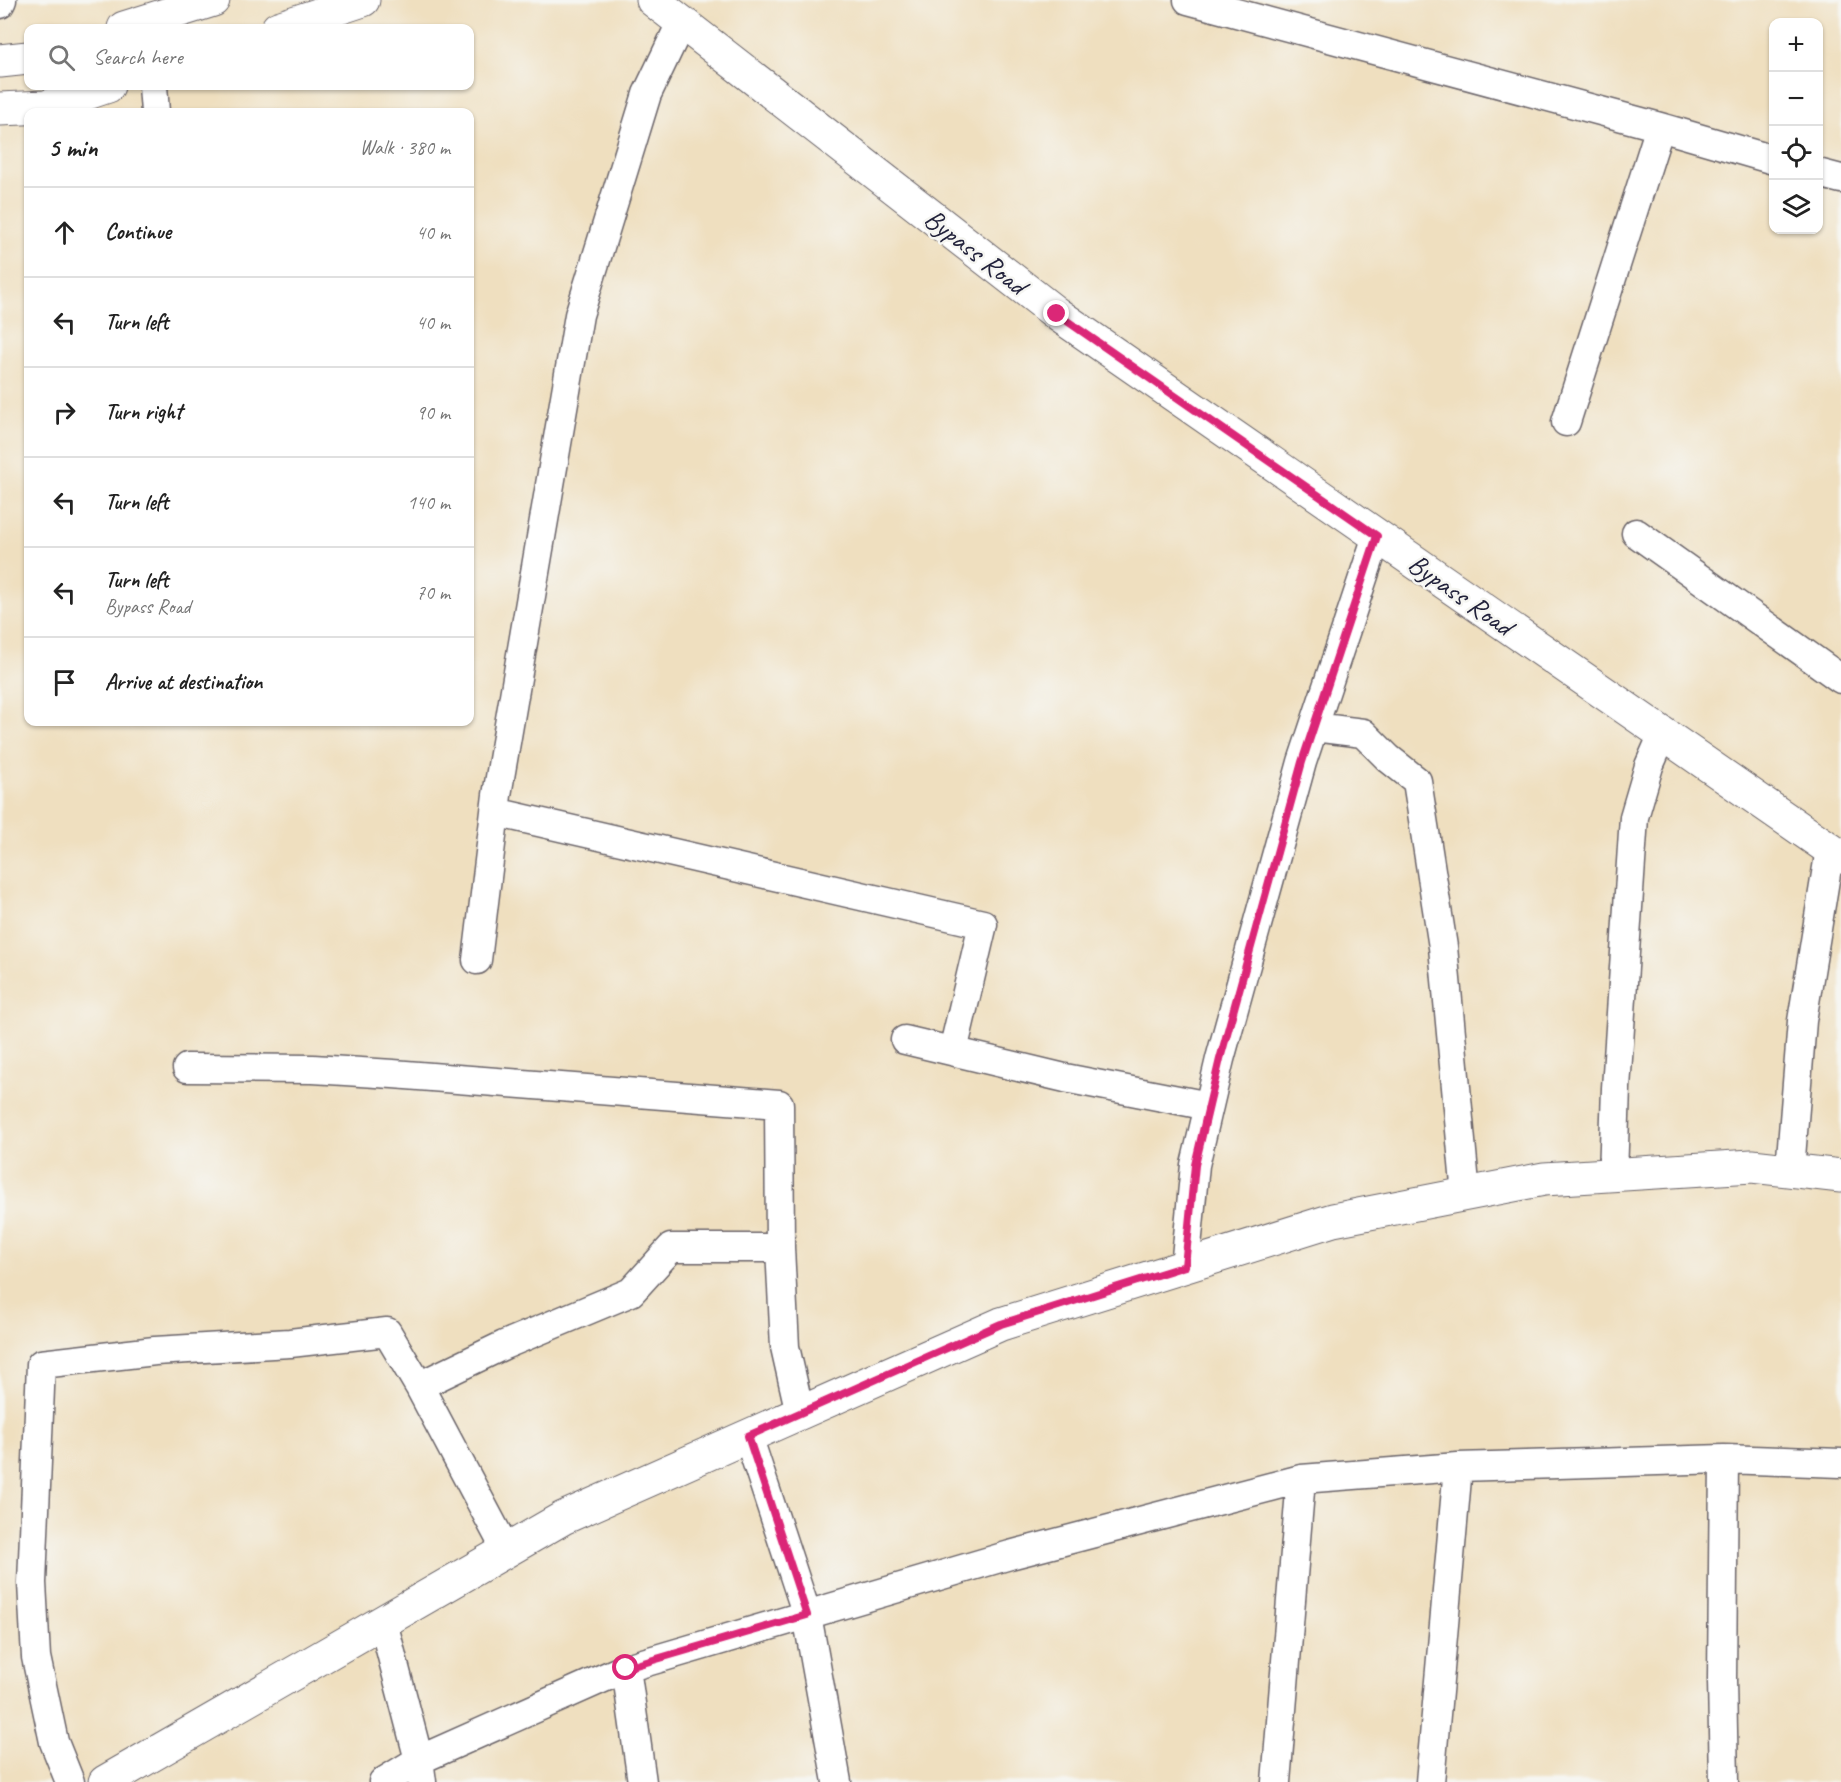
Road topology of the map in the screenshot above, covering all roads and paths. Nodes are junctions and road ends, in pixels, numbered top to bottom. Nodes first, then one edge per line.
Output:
1 (2, 0) edge
2 (213, 0) edge
3 (363, 0) edge
4 (1188, 0) edge
5 (0, 4) edge
6 (664, 7) edge
7 (137, 24) edge
8 (290, 24) edge
9 (24, 58) edge
10 (0, 61) edge
11 (96, 90) edge
12 (153, 90) edge
13 (155, 108) edge
14 (0, 109) edge
15 (1660, 127) junction
16 (1769, 159) edge
17 (1823, 174) edge
18 (1841, 179) edge
19 (1566, 422) dead end
20 (1636, 532) dead end
21 (1377, 536) junction
22 (1841, 679) edge
23 (1314, 727) junction
24 (1663, 734) junction
25 (495, 812) junction
26 (1835, 853) edge
27 (477, 960) dead end
28 (905, 1040) dead end
29 (953, 1051) junction
30 (187, 1068) dead end
31 (1209, 1106) junction
32 (1790, 1170) junction
33 (1613, 1175) junction
34 (1841, 1176) edge
35 (1466, 1195) junction
36 (780, 1248) junction
37 (1185, 1266) junction
38 (419, 1386) junction
39 (800, 1413) junction
40 (748, 1436) junction
41 (1724, 1459) junction
42 (1841, 1463) edge
43 (1458, 1467) junction
44 (1301, 1479) junction
45 (506, 1550) junction
46 (807, 1615) junction
47 (383, 1622) junction
48 (626, 1668) junction
49 (421, 1771) edge
50 (70, 1782) edge
51 (105, 1782) edge
52 (383, 1782) edge
53 (642, 1782) edge
54 (837, 1782) edge
55 (1275, 1782) edge
56 (1430, 1782) edge
57 (1724, 1782) edge

1 - 5 street
2 - 7 main road
3 - 8 main road
4 - 15 street
6 - 21 main road, Bypass Road
6 - 25 street
9 - 10 main road
11 - 14 main road
12 - 13 street
15 - 16 street
15 - 19 street
17 - 18 street
20 - 22 street
21 - 23 street
21 - 24 main road, Bypass Road
23 - 31 street
23 - 35 street
24 - 26 main road, Bypass Road
24 - 33 street
25 - 27 street
25 - 29 street
26 - 32 street
28 - 29 street
29 - 31 street
30 - 36 street
31 - 37 street
32 - 33 main road
32 - 34 main road
33 - 35 main road
35 - 37 main road
36 - 38 street
36 - 39 street
37 - 39 main road
38 - 45 street
38 - 50 street
39 - 40 main road
40 - 45 main road
40 - 46 street
41 - 42 street
41 - 43 street
41 - 57 street
43 - 44 street
43 - 56 street
44 - 46 street
44 - 55 street
45 - 47 main road
46 - 48 street
46 - 54 street
47 - 49 street
47 - 51 main road
48 - 49 street
48 - 53 street
49 - 52 street

